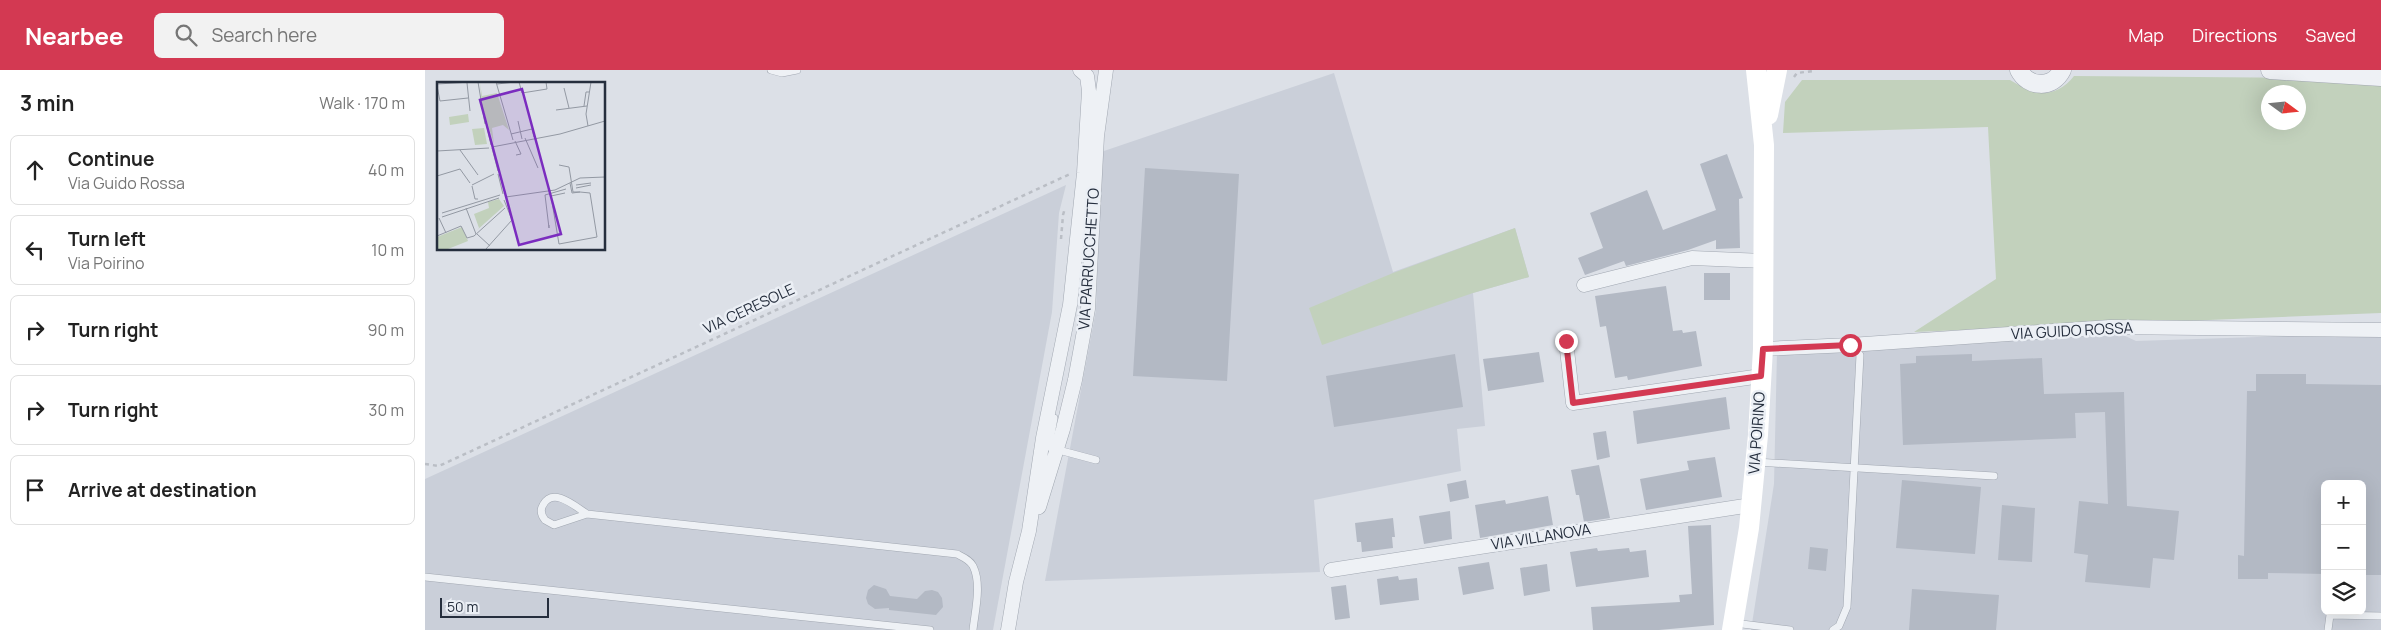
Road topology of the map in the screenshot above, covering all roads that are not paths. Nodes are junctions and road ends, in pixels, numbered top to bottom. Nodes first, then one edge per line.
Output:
1 (771, 70) edge
2 (797, 70) edge
3 (1080, 70) edge
4 (1086, 70) edge
5 (1093, 70) edge
6 (1106, 70) edge
7 (1756, 70) edge
8 (1761, 70) edge
9 (1771, 70) edge
10 (1777, 70) edge
11 (2019, 70) edge
12 (2062, 70) edge
13 (2270, 70) edge
14 (2381, 77) edge
15 (1764, 145) junction
16 (1764, 261) junction
17 (1584, 285) dead end
18 (2381, 330) edge
19 (1566, 341) dead end
20 (1850, 345) junction
21 (1763, 349) junction
22 (1059, 366) junction
23 (1761, 376) junction
24 (1057, 450) junction
25 (1096, 460) dead end
26 (1755, 462) junction
27 (1853, 467) junction
28 (1994, 476) dead end
29 (1751, 505) junction
30 (587, 514) junction
31 (1029, 531) junction
32 (1331, 570) dead end
33 (425, 576) edge
34 (2381, 616) edge
35 (1733, 627) edge
36 (930, 630) edge
37 (973, 630) edge
38 (1008, 630) edge
39 (1790, 630) edge
40 (1833, 630) edge
41 (2328, 630) edge

1 - 2 lane
3 - 22 street, VIA PARRUCCHETTO
4 - 5 street
6 - 24 street, VIA PARRUCCHETTO
7 - 15 main road, VIA POIRINO
8 - 9 main road
10 - 15 main road, VIA POIRINO
11 - 12 street
13 - 14 street
15 - 16 main road, VIA POIRINO
16 - 17 street
16 - 21 main road, VIA POIRINO
18 - 20 street, VIA GUIDO ROSSA
19 - 23 street
20 - 21 street, VIA GUIDO ROSSA
20 - 27 lane
21 - 23 main road, VIA POIRINO
22 - 24 lane
22 - 31 street, VIA PARRUCCHETTO
23 - 26 main road, VIA POIRINO
24 - 25 lane
24 - 31 street, VIA PARRUCCHETTO
26 - 27 lane
26 - 29 main road, VIA POIRINO
27 - 28 lane
27 - 40 lane
29 - 32 street, VIA VILLANOVA
29 - 35 main road, VIA POIRINO
30 - 30 lane
30 - 37 lane
31 - 38 street, VIA PARRUCCHETTO
33 - 36 lane
34 - 41 lane
35 - 39 lane

